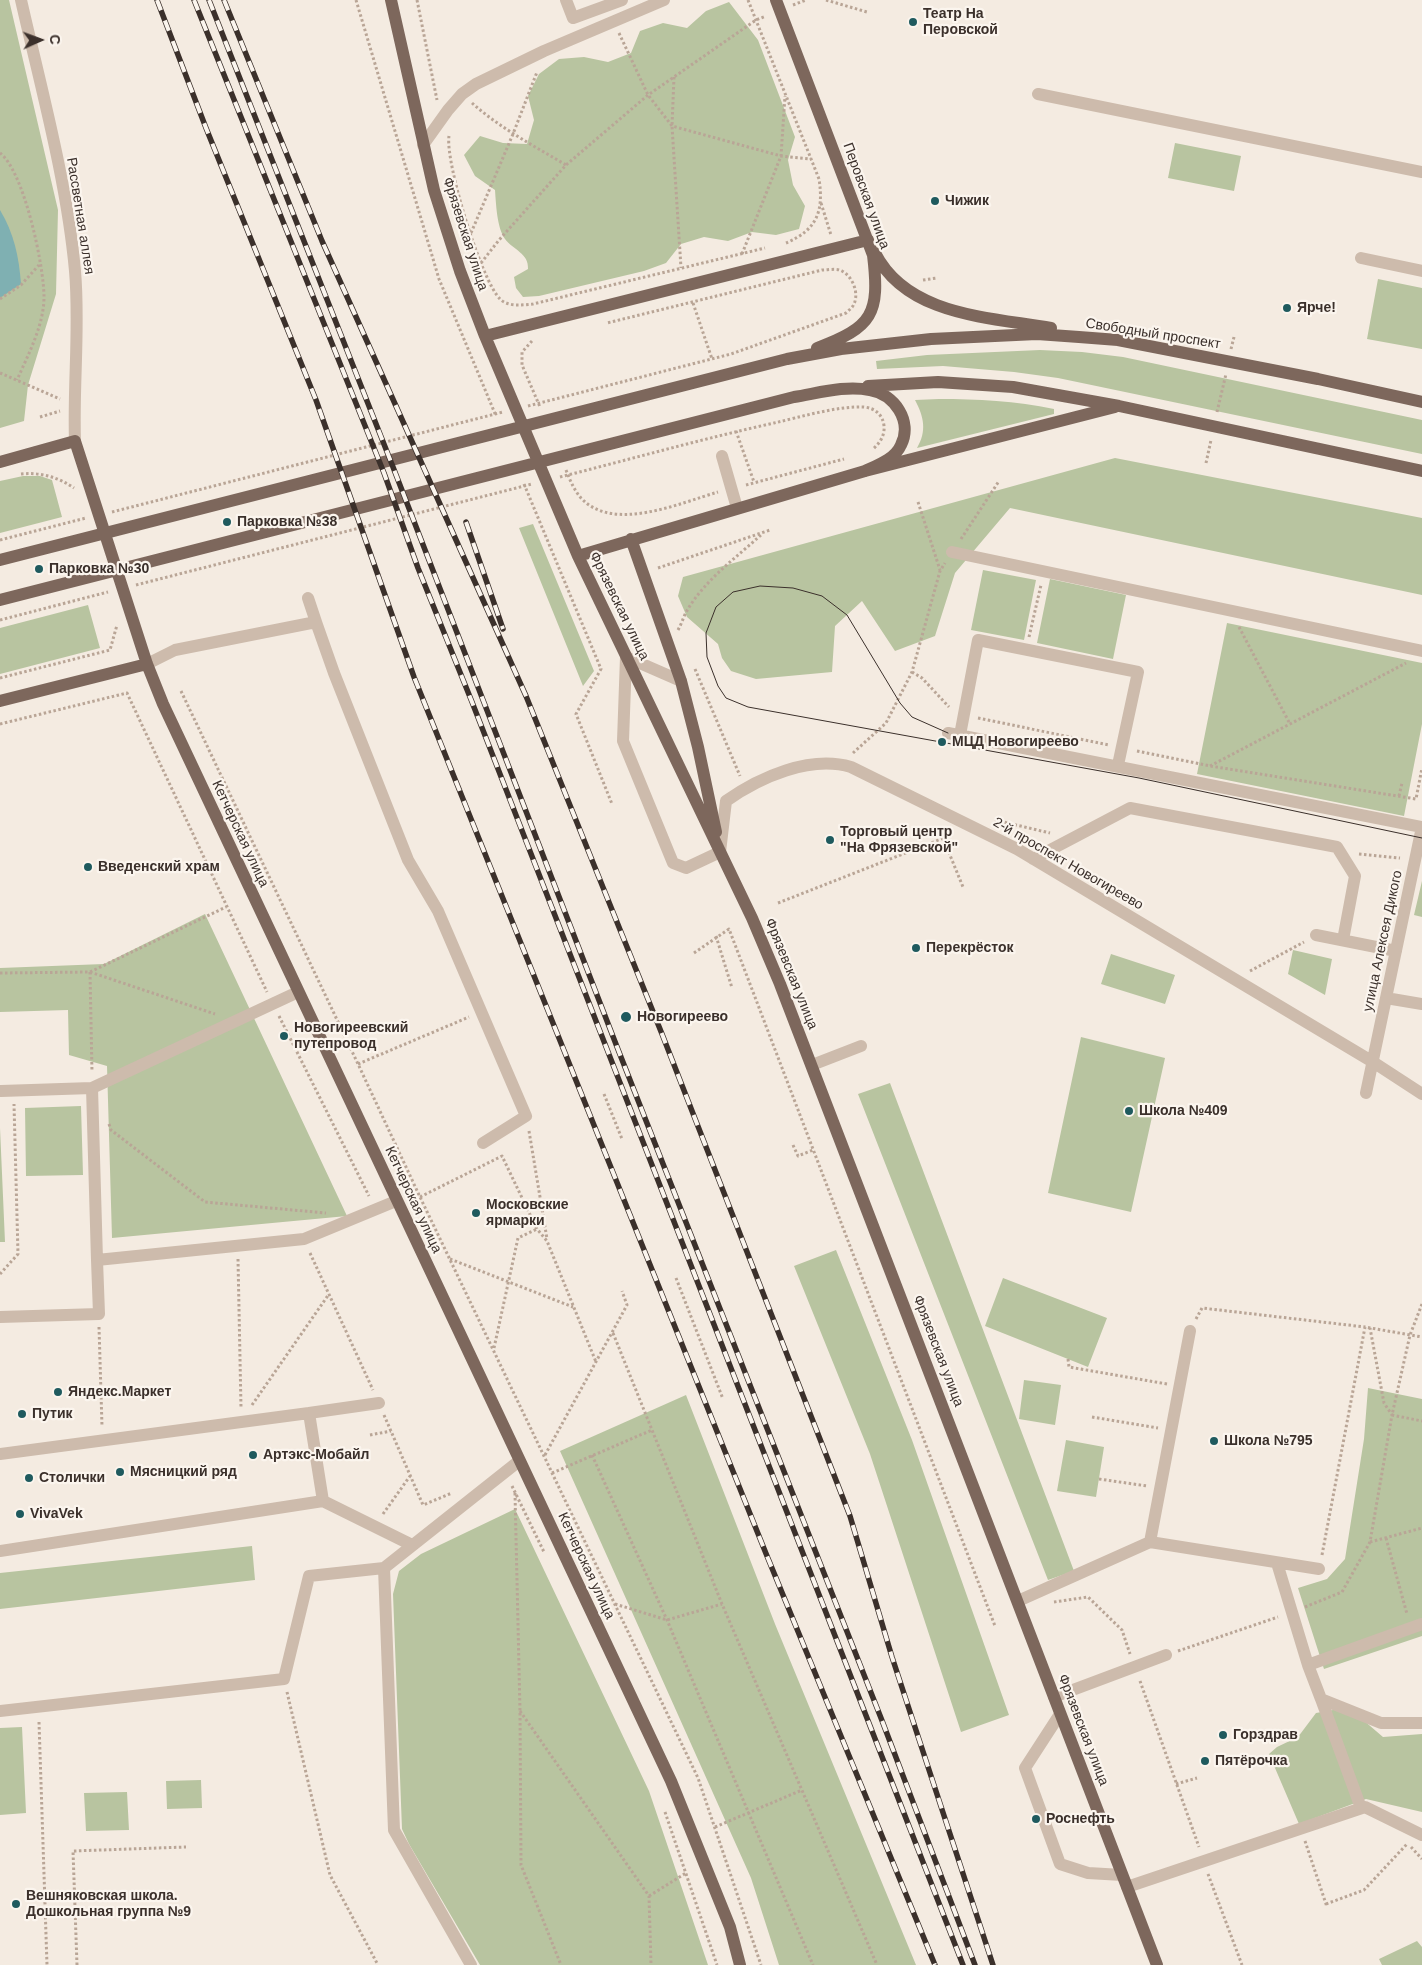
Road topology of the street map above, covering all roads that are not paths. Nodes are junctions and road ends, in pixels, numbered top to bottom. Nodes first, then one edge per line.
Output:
1 (21, 0) edge
2 (390, 0) edge
3 (566, 0) edge
4 (622, 0) edge
5 (664, 0) edge
6 (776, 0) edge
7 (1038, 94) dead end
8 (423, 145) junction
9 (1422, 172) edge
10 (868, 240) junction
11 (1362, 258) dead end
12 (1422, 271) edge
13 (485, 336) junction
14 (1118, 340) junction
15 (787, 359) junction
16 (853, 388) junction
17 (1422, 402) edge
18 (1118, 406) junction
19 (75, 441) junction
20 (722, 456) dead end
21 (0, 462) edge
22 (1422, 470) edge
23 (865, 471) junction
24 (737, 508) junction
25 (631, 539) junction
26 (952, 552) road end
27 (578, 556) junction
28 (0, 560) edge
29 (308, 598) dead end
30 (0, 600) edge
31 (316, 622) junction
32 (1418, 655) edge
33 (626, 657) junction
34 (147, 664) junction
35 (680, 681) junction
36 (0, 701) edge
37 (1118, 765) junction
38 (1422, 827) edge
39 (720, 852) junction
40 (1033, 859) junction
41 (1414, 865) edge
42 (1316, 935) road end
43 (1343, 940) junction
44 (1396, 951) junction
45 (298, 992) junction
46 (1386, 998) junction
47 (1422, 1004) edge
48 (860, 1046) dead end
49 (1373, 1062) junction
50 (812, 1065) junction
51 (92, 1088) junction
52 (7, 1091) edge
53 (1366, 1093) dead end
54 (1422, 1094) edge
55 (482, 1143) dead end
56 (396, 1201) junction
57 (97, 1260) junction
58 (0, 1317) edge
59 (1190, 1331) road end
60 (379, 1403) road end
61 (309, 1413) junction
62 (0, 1454) edge
63 (519, 1461) junction
64 (322, 1501) junction
65 (1150, 1542) junction
66 (412, 1545) junction
67 (0, 1551) edge
68 (1278, 1562) junction
69 (384, 1568) junction
70 (1319, 1569) road end
71 (1018, 1601) junction
72 (1416, 1626) edge
73 (1166, 1655) road end
74 (1308, 1665) junction
75 (1054, 1697) junction
76 (1321, 1699) junction
77 (0, 1711) edge
78 (1060, 1714) junction
79 (1422, 1723) edge
80 (1361, 1808) junction
81 (1420, 1834) edge
82 (1125, 1881) junction
83 (472, 1965) edge
84 (740, 1965) edge
85 (1157, 1965) edge

1 - 19 street, Рассветная аллея
2 - 8 main road, Фрязевская улица
3 - 4 street
5 - 8 street
6 - 10 main road, Перовская улица
7 - 9 street
8 - 13 main road, Фрязевская улица
10 - 13 main road
10 - 14 main road
10 - 15 main road, Перовская улица
11 - 12 street
13 - 27 main road, Фрязевская улица
14 - 15 main road, Свободный проспект
14 - 17 main road, Свободный проспект
15 - 28 main road
16 - 18 main road
16 - 23 main road
16 - 30 main road
18 - 22 main road
18 - 23 main road
19 - 21 main road
19 - 34 main road, Кетчерская улица
20 - 24 street
23 - 24 main road
24 - 25 main road
25 - 27 main road
25 - 35 main road
26 - 32 street
27 - 33 main road, Фрязевская улица
29 - 31 street
31 - 34 street
31 - 55 street
33 - 35 street
33 - 39 main road, Фрязевская улица
33 - 39 street
34 - 36 main road
34 - 45 main road, Кетчерская улица
35 - 39 main road
37 - 37 street
37 - 38 street
38 - 41 street, улица Алексея Дикого
39 - 40 street, 2-й проспект Новогиреево
39 - 50 main road, Фрязевская улица
40 - 43 street
40 - 49 street, 2-й проспект Новогиреево
41 - 44 street, улица Алексея Дикого
42 - 43 street
43 - 44 street
44 - 46 street, улица Алексея Дикого
45 - 51 street
45 - 56 main road, Кетчерская улица
46 - 47 street
46 - 49 street, улица Алексея Дикого
48 - 50 street
49 - 53 street, улица Алексея Дикого
49 - 54 street, 2-й проспект Новогиреево
50 - 71 main road, Фрязевская улица
51 - 52 street
51 - 57 street
56 - 57 street
56 - 63 main road, Кетчерская улица
57 - 58 street
59 - 65 street
60 - 61 street
61 - 62 street
61 - 64 street
63 - 66 street
63 - 84 main road, Кетчерская улица
64 - 66 street
64 - 67 street
65 - 68 street
65 - 71 street
66 - 69 street
68 - 70 street
68 - 74 street
69 - 77 street
69 - 83 street
71 - 75 main road, Фрязевская улица
72 - 74 street
73 - 75 street
74 - 76 street
75 - 78 main road, Фрязевская улица
76 - 79 street
76 - 80 street
78 - 82 main road, Фрязевская улица
78 - 82 street
80 - 81 street
80 - 82 street
82 - 85 main road, Фрязевская улица

